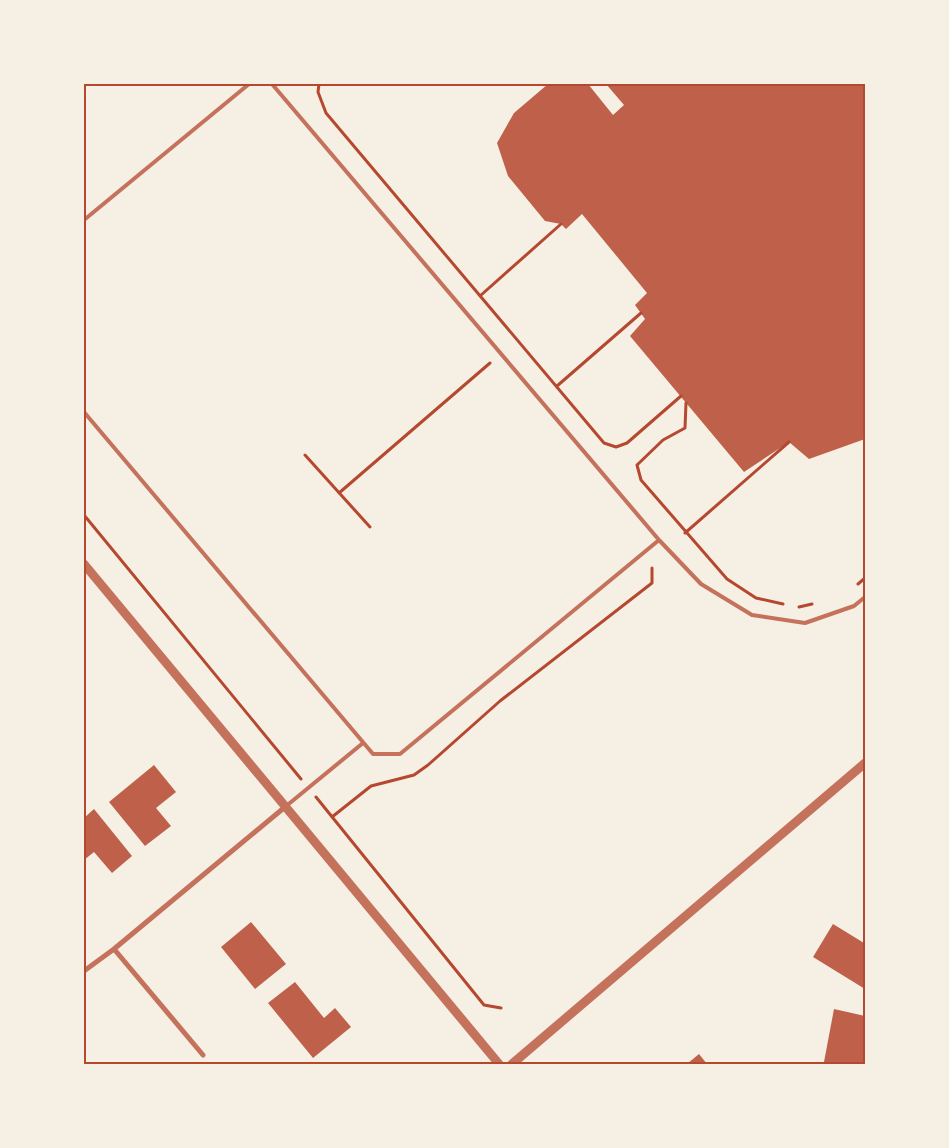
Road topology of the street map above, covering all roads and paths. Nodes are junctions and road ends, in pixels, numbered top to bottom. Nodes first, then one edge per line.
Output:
1 (249, 84) edge
2 (280, 84) edge
3 (319, 84) edge
4 (273, 86) edge
5 (84, 220) edge
6 (561, 224) dead end
7 (480, 296) junction
8 (641, 313) dead end
9 (490, 363) dead end
10 (557, 386) junction
11 (681, 396) dead end
12 (686, 403) dead end
13 (84, 412) edge
14 (789, 442) dead end
15 (305, 455) dead end
16 (339, 493) junction
17 (84, 515) edge
18 (370, 527) dead end
19 (685, 533) junction
20 (659, 540) junction
21 (84, 564) edge
22 (652, 568) dead end
23 (865, 578) edge
24 (852, 589) dead end
25 (865, 596) edge
26 (815, 604) dead end
27 (363, 742) junction
28 (865, 763) edge
29 (308, 788) junction
30 (285, 806) junction
31 (332, 817) junction
32 (114, 949) junction
33 (84, 971) edge
34 (501, 1008) dead end
35 (203, 1055) dead end
36 (499, 1064) edge
37 (512, 1064) edge

1 - 5 lane
2 - 4 lane
3 - 7 path
4 - 20 lane
6 - 7 path
7 - 10 path
8 - 10 path
9 - 16 path
10 - 11 path
12 - 19 path
13 - 27 lane
14 - 19 path
15 - 16 path
16 - 18 path
17 - 29 path
19 - 26 path
20 - 25 lane
20 - 27 lane
21 - 30 street
22 - 31 path
23 - 24 path
27 - 29 lane
28 - 37 street
29 - 30 lane
29 - 31 path
30 - 32 street
30 - 36 street
31 - 34 path
32 - 33 street
32 - 35 street

